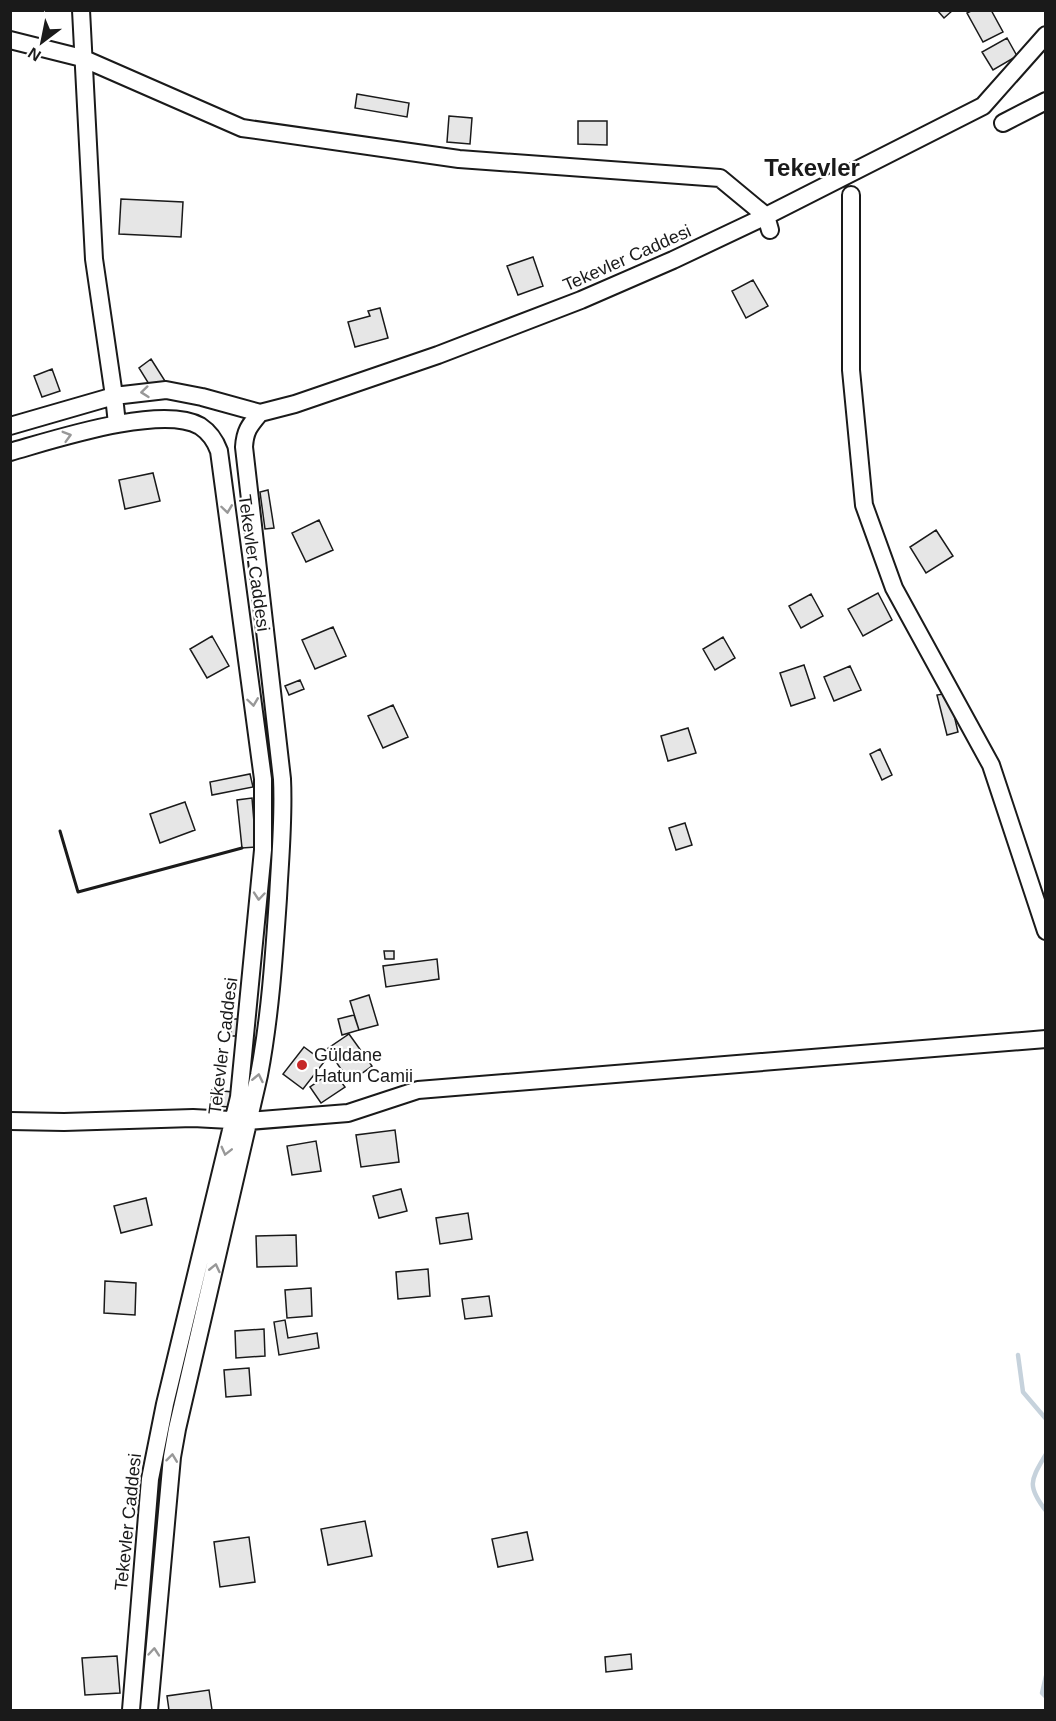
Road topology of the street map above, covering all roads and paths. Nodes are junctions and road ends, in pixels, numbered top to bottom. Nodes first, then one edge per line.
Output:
1 (81, 10) edge
2 (1046, 35) edge
3 (10, 40) edge
4 (82, 58) junction
5 (1046, 101) edge
6 (1003, 123) dead end
7 (851, 195) dead end
8 (768, 223) junction
9 (114, 396) junction
10 (260, 413) junction
11 (117, 423) junction
12 (10, 426) edge
13 (10, 452) edge
14 (1046, 932) edge
15 (1046, 1039) edge
16 (241, 1120) junction
17 (10, 1121) edge
18 (131, 1710) edge
19 (149, 1710) edge

1 - 4 street
2 - 8 street, Tekevler Caddesi
3 - 4 street
4 - 8 street
4 - 9 street
5 - 6 street
7 - 14 street
8 - 10 street, Tekevler Caddesi
10 -> 9 street, Tekevler Caddesi
9 - 11 street
9 - 12 street, Tekevler Caddesi
16 -> 10 street
13 -> 11 street
11 -> 16 street, Tekevler Caddesi
15 - 16 street
16 - 17 street
16 -> 18 street, Tekevler Caddesi
19 -> 16 street

